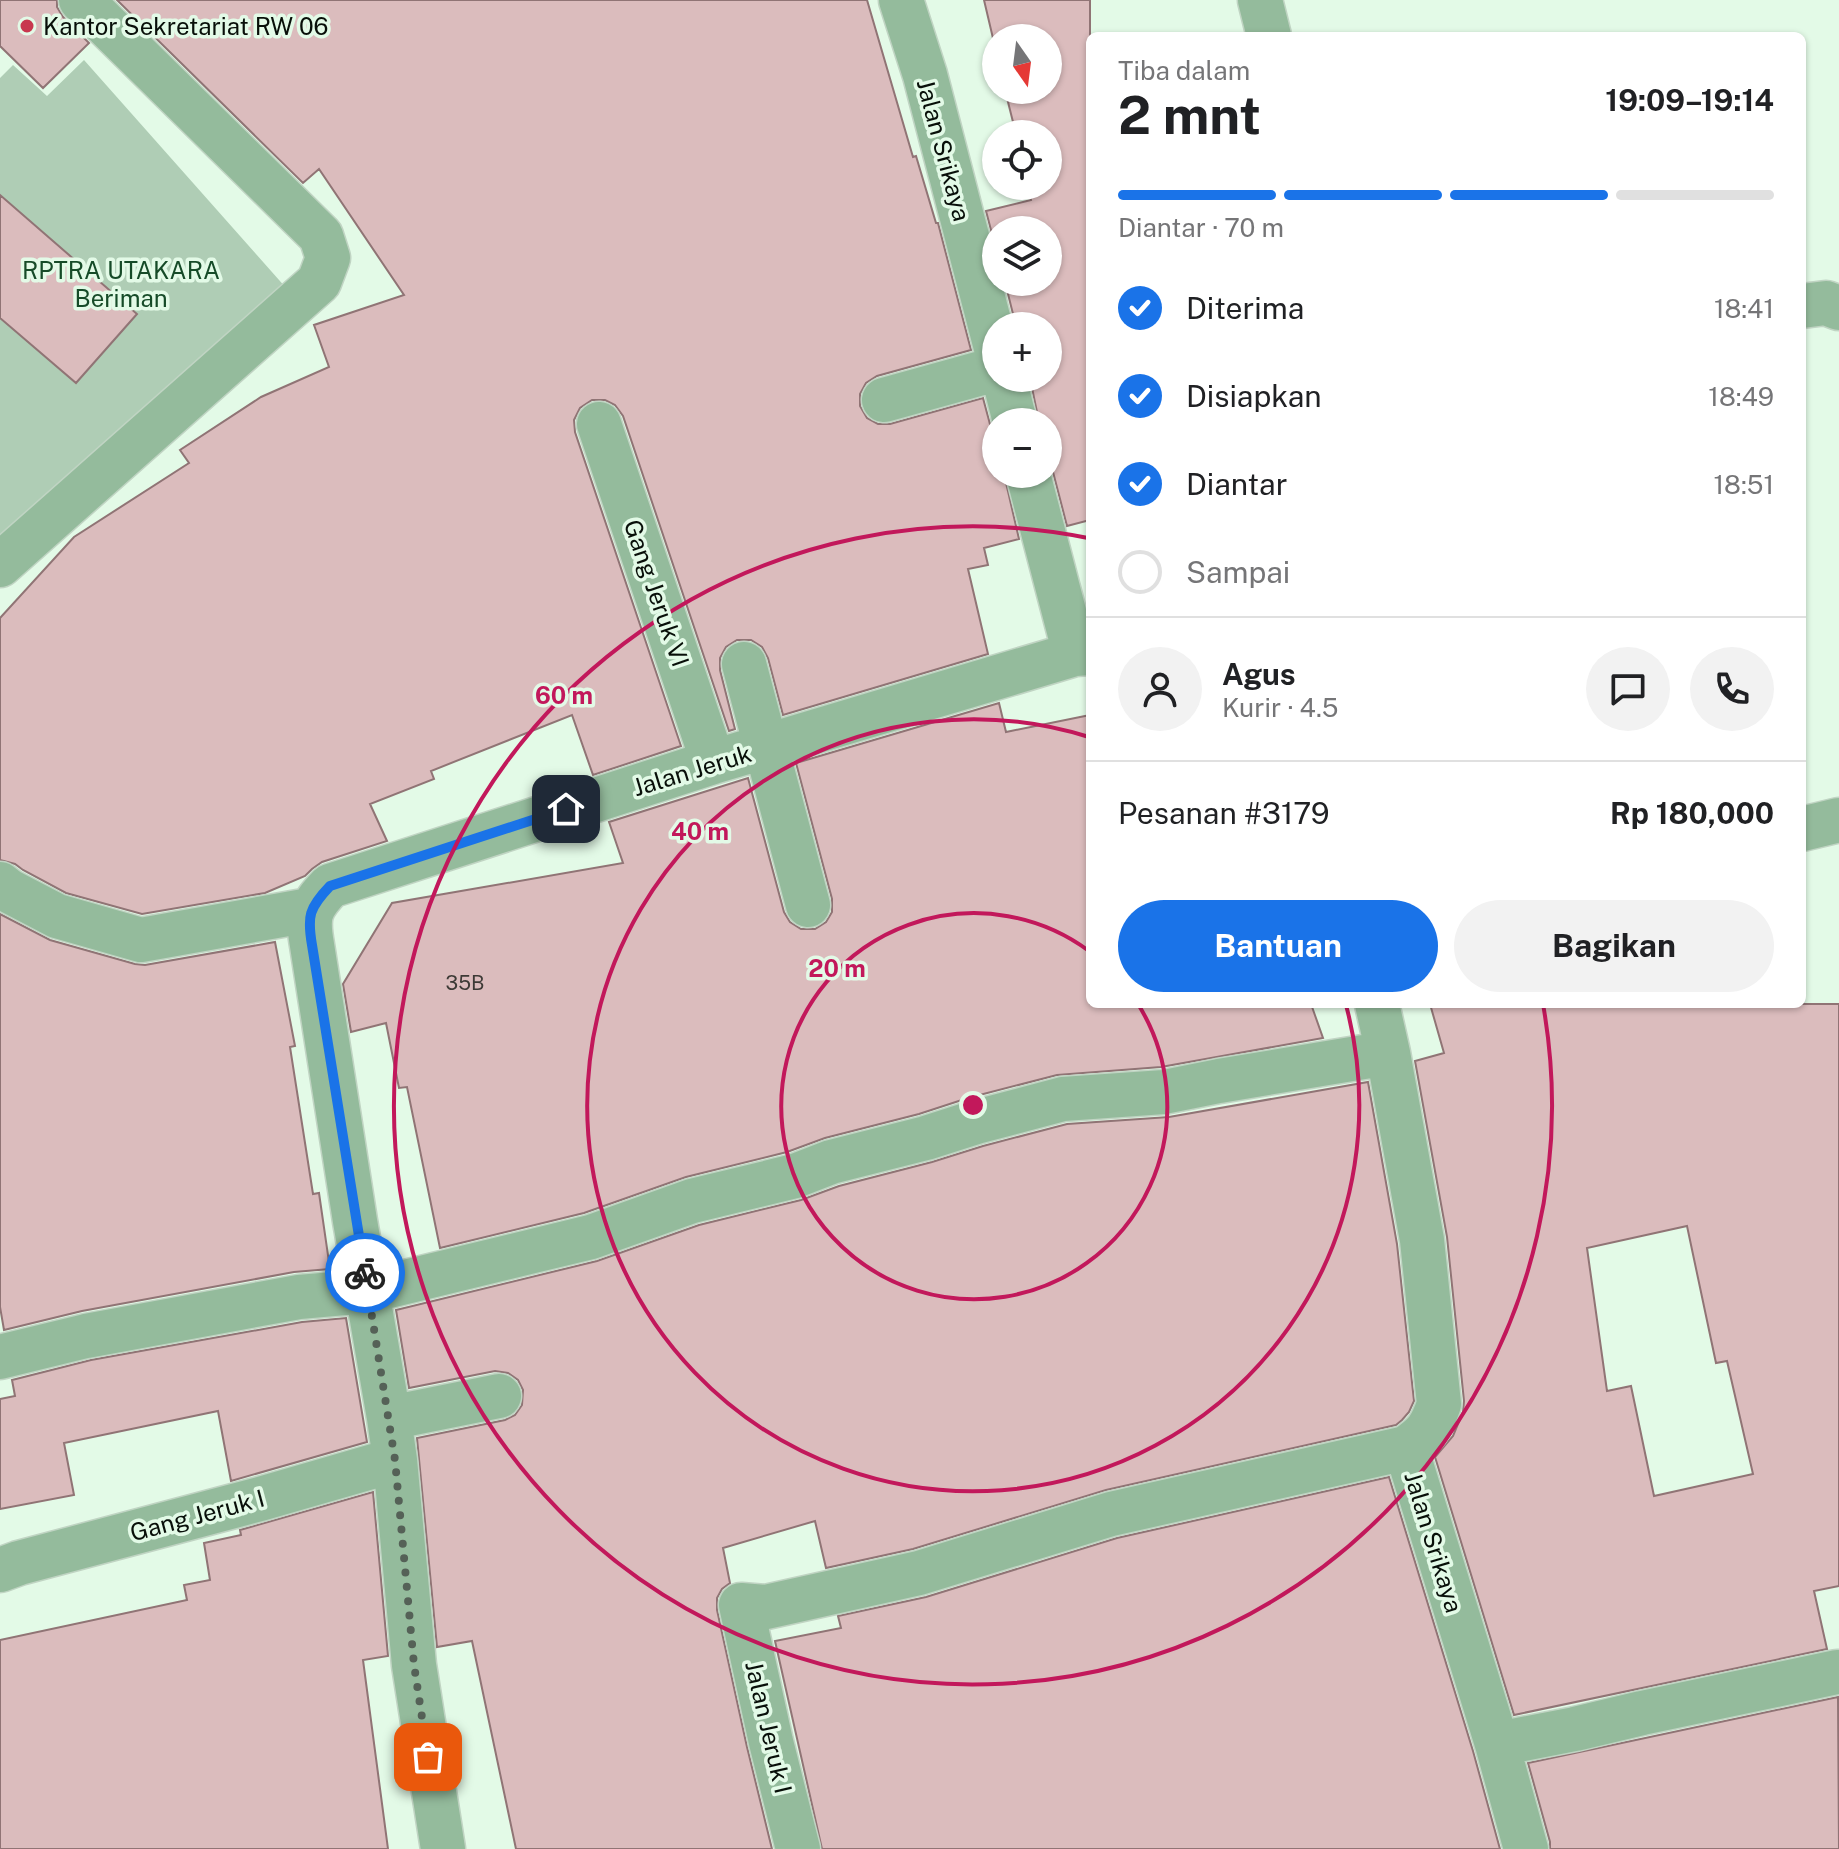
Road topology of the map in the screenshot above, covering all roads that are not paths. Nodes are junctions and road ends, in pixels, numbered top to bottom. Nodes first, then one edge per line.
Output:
1 (81, 0) edge
2 (901, 0) edge
3 (1260, 0) edge
4 (1268, 32) edge
5 (1806, 306) edge
6 (1839, 308) edge
7 (987, 312) edge
8 (982, 373) edge
9 (884, 400) dead end
10 (599, 424) dead end
11 (1032, 488) edge
12 (0, 565) edge
13 (1082, 653) edge
14 (744, 664) dead end
15 (766, 746) junction
16 (713, 762) junction
17 (1839, 820) edge
18 (1806, 828) edge
19 (0, 884) edge
20 (808, 905) dead end
21 (310, 910) junction
22 (1378, 1008) edge
23 (1388, 1053) junction
24 (368, 1291) junction
25 (0, 1357) edge
26 (499, 1396) dead end
27 (392, 1439) junction
28 (1406, 1448) junction
29 (0, 1570) edge
30 (1837, 1672) dead end
31 (1497, 1744) junction
32 (443, 1849) edge
33 (798, 1849) edge
34 (1526, 1849) edge

1 - 12 street
2 - 7 street, Jalan Srikaya
3 - 4 street
5 - 6 street
8 - 9 street
10 - 16 street, Gang Jeruk VI
11 - 13 street
13 - 15 street, Jalan Jeruk
14 - 15 street
15 - 16 street, Jalan Jeruk
15 - 20 street
16 - 21 street, Jalan Jeruk
17 - 18 street
19 - 21 street
21 - 24 street
22 - 23 street, Jalan Srikaya
23 - 24 street
23 - 28 street, Jalan Srikaya
24 - 25 street
24 - 27 street
26 - 27 street, Gang Jeruk I
27 - 29 street, Gang Jeruk I
27 - 32 street
28 - 31 street, Jalan Srikaya
28 - 33 street, Jalan Jeruk I
30 - 31 street
31 - 34 street, Jalan Srikaya

